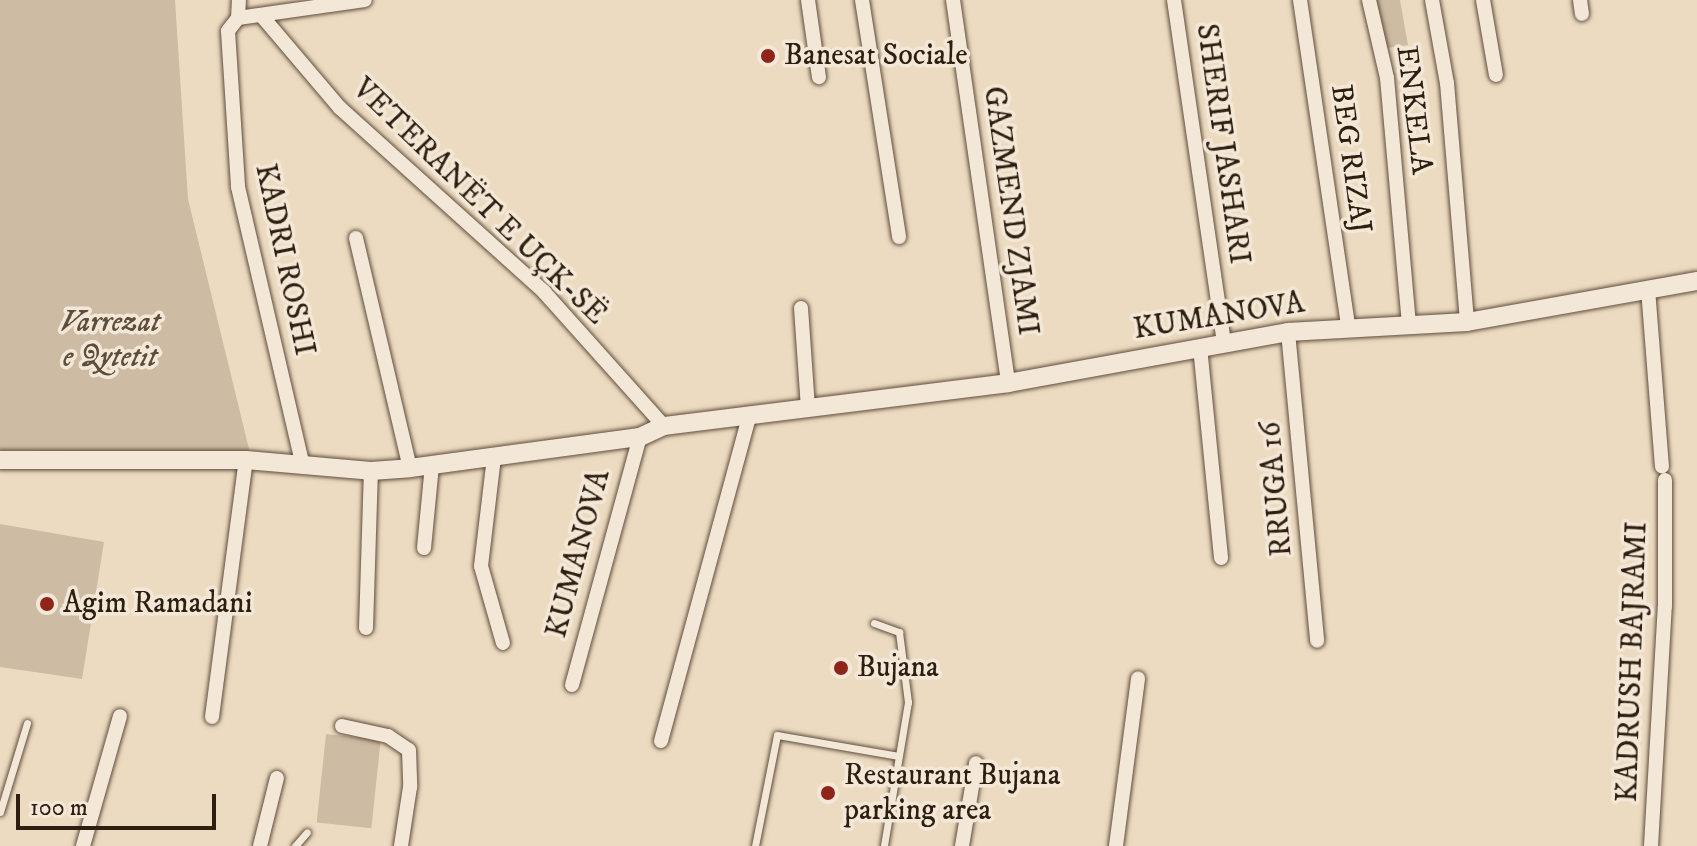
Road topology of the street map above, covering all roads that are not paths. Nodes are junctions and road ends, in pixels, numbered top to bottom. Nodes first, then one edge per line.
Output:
1 (239, 0) edge
2 (365, 0) edge
3 (808, 0) edge
4 (862, 0) edge
5 (953, 0) edge
6 (1174, 0) edge
7 (1300, 0) edge
8 (1369, 0) edge
9 (1432, 0) edge
10 (1483, 0) edge
11 (261, 15) junction
12 (238, 18) junction
13 (1496, 75) dead end
14 (819, 77) dead end
15 (899, 237) dead end
16 (356, 238) dead end
17 (1697, 281) edge
18 (1648, 289) junction
19 (801, 308) dead end
20 (1467, 322) junction
21 (1409, 324) junction
22 (1348, 325) junction
23 (1288, 332) junction
24 (1224, 343) junction
25 (1200, 347) junction
26 (1008, 383) junction
27 (808, 407) junction
28 (750, 414) junction
29 (664, 426) junction
30 (640, 437) junction
31 (494, 457) junction
32 (0, 460) edge
33 (246, 460) junction
34 (432, 465) junction
35 (303, 466) junction
36 (410, 468) junction
37 (371, 471) junction
38 (424, 548) dead end
39 (1221, 558) dead end
40 (874, 623) dead end
41 (366, 628) dead end
42 (1317, 641) dead end
43 (503, 643) dead end
44 (1138, 678) dead end
45 (572, 685) dead end
46 (120, 716) dead end
47 (212, 717) dead end
48 (27, 723) dead end
49 (342, 726) dead end
50 (661, 741) dead end
51 (898, 756) junction
52 (976, 763) dead end
53 (277, 778) dead end
54 (0, 812) edge
55 (307, 832) dead end
56 (83, 846) edge
57 (260, 846) edge
58 (295, 846) edge
59 (401, 846) edge
60 (755, 846) edge
61 (884, 846) edge
62 (962, 846) edge
63 (1116, 846) edge
64 (1651, 846) edge

1 - 12 street, KADRI ROSHI
2 - 11 street
3 - 14 street
4 - 15 street
5 - 26 street, GAZMEND ZJAMI
6 - 24 street, SHERIF JASHARI
7 - 22 street, BEG RIZAJ
8 - 21 street, ENKELA
9 - 20 street
10 - 13 street
11 - 12 street
11 - 29 street, VETERANËT E UÇK-SË
12 - 35 street, KADRI ROSHI
16 - 36 street
17 - 18 main road, KUMANOVA
18 - 20 main road, KUMANOVA
18 - 64 street, KADRUSH BAJRAMI
19 - 27 street
20 - 21 main road, KUMANOVA
21 - 22 main road, KUMANOVA
22 - 23 main road, KUMANOVA
23 - 24 main road, KUMANOVA
23 - 42 street, RRUGA 16
24 - 25 main road, KUMANOVA
25 - 26 main road, KUMANOVA
25 - 39 street
26 - 27 main road, KUMANOVA
27 - 28 main road, KUMANOVA
28 - 29 main road, KUMANOVA
28 - 50 street
29 - 30 main road, KUMANOVA
30 - 31 main road, KUMANOVA
30 - 45 street, KUMANOVA
31 - 34 main road, KUMANOVA
31 - 43 street, KUMANOVA
32 - 33 main road, KUMANOVA
33 - 35 main road, KUMANOVA
33 - 47 street
34 - 36 main road, KUMANOVA
34 - 38 street
35 - 37 main road, KUMANOVA
36 - 37 main road, KUMANOVA
37 - 41 street
40 - 51 lane
44 - 63 street
46 - 56 street
48 - 54 lane
49 - 59 street
51 - 60 lane
51 - 61 lane
52 - 62 street
53 - 57 street
55 - 58 lane

